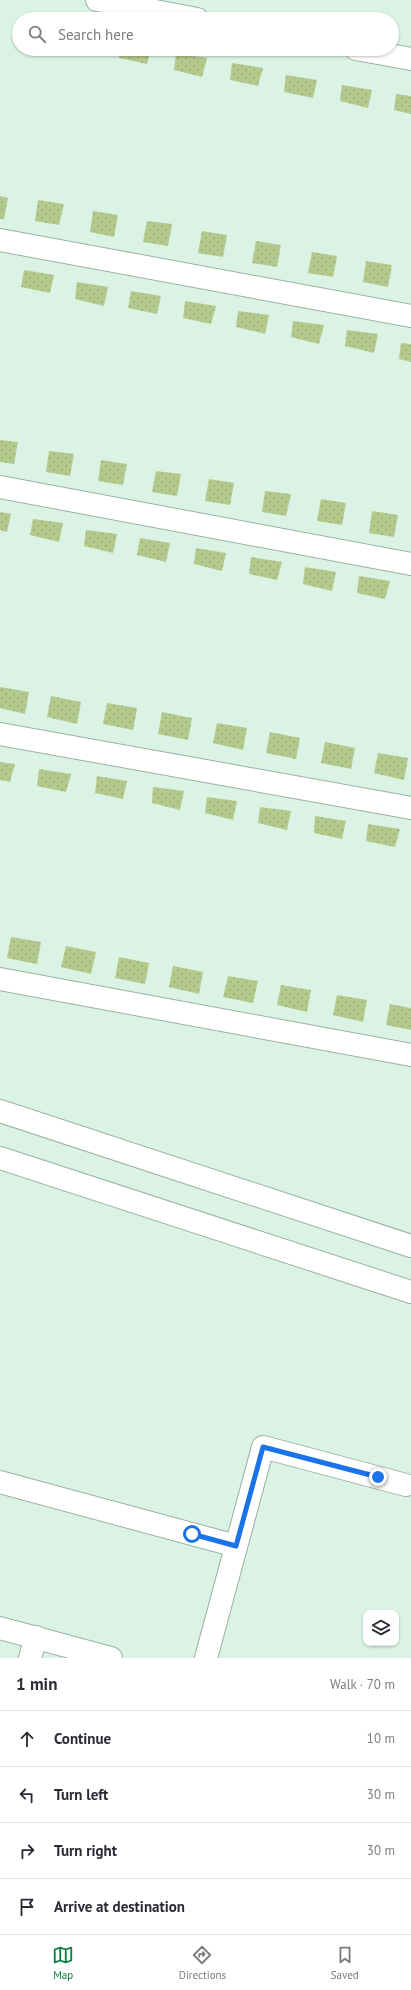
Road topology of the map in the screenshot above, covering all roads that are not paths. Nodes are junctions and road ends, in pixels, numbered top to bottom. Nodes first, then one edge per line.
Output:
1 (97, 0) edge
2 (160, 12) edge
3 (394, 56) edge
4 (411, 59) edge
5 (0, 240) edge
6 (411, 316) edge
7 (0, 487) edge
8 (411, 564) edge
9 (0, 734) edge
10 (411, 808) edge
11 (0, 979) edge
12 (411, 1055) edge
13 (0, 1111) edge
14 (0, 1158) edge
15 (411, 1246) edge
16 (411, 1292) edge
17 (0, 1482) edge
18 (406, 1484) dead end
19 (236, 1546) junction
20 (0, 1628) edge
21 (36, 1637) junction
22 (30, 1658) edge
23 (111, 1658) edge
24 (206, 1658) edge

1 - 2 main road
3 - 4 main road
5 - 6 main road
7 - 8 main road
9 - 10 main road
11 - 12 main road
13 - 15 main road
14 - 16 main road
17 - 19 main road
18 - 19 main road
19 - 24 main road
20 - 21 main road
21 - 22 main road
21 - 23 main road

